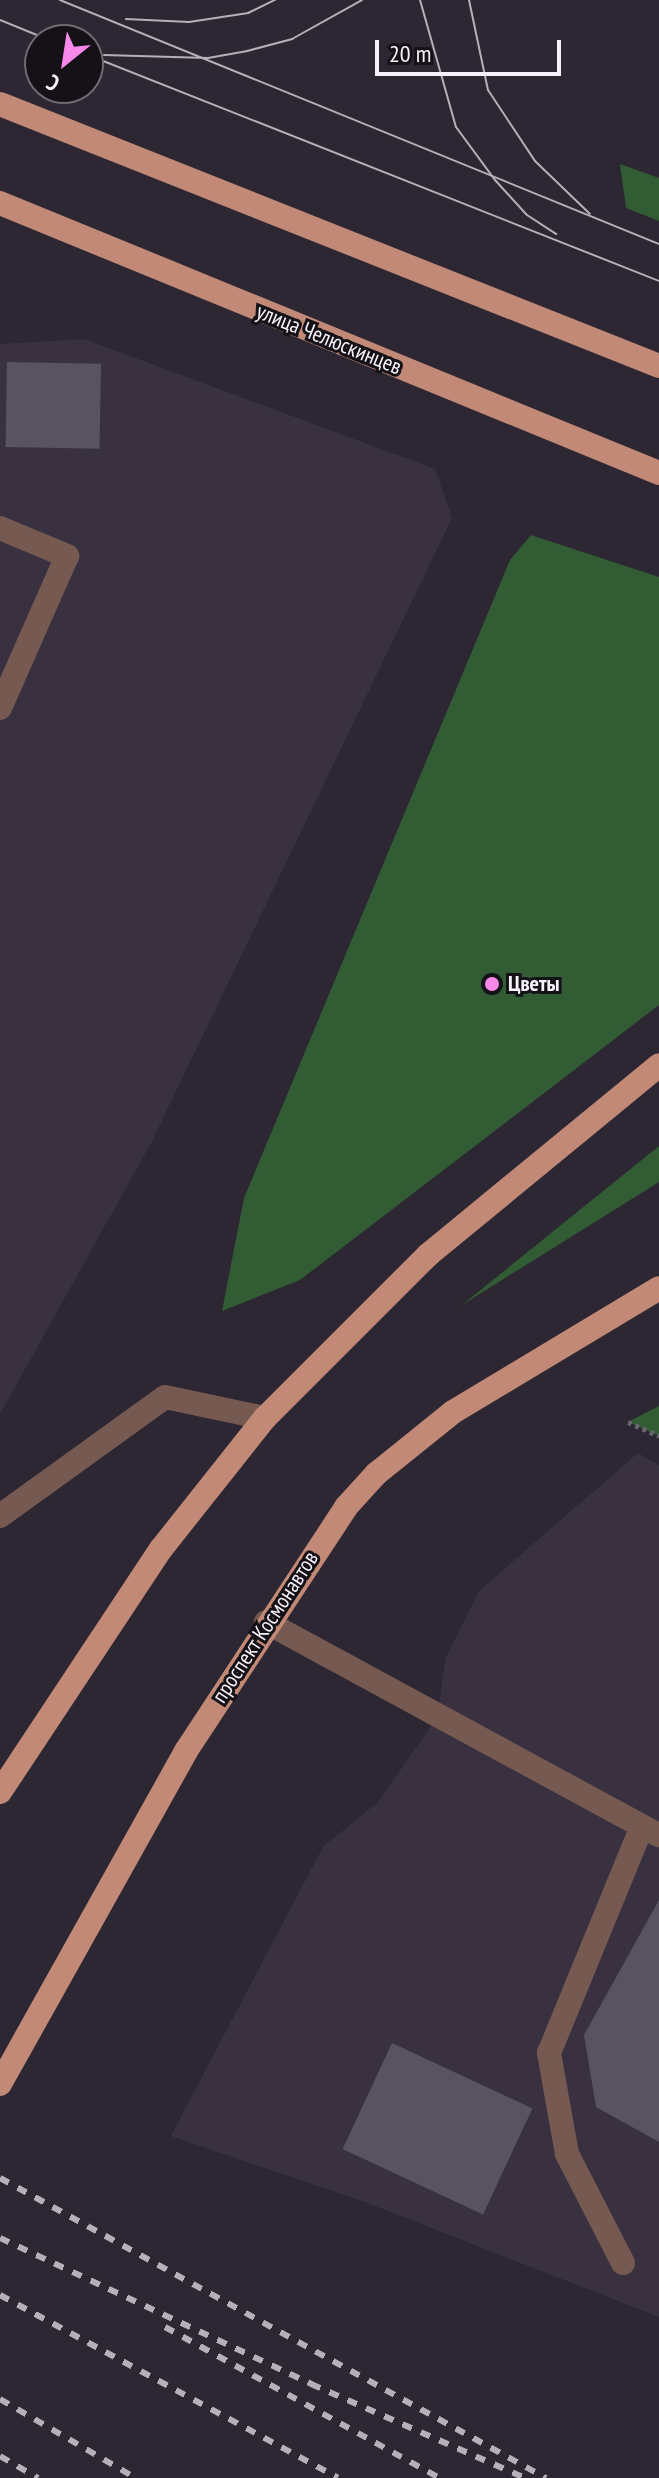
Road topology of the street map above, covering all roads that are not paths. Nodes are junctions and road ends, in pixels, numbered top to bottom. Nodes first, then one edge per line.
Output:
1 (0, 104) edge
2 (0, 203) edge
3 (659, 366) edge
4 (659, 473) edge
5 (0, 528) edge
6 (0, 708) edge
7 (659, 1065) edge
8 (659, 1288) edge
9 (265, 1418) junction
10 (0, 1516) edge
11 (266, 1622) junction
12 (0, 1792) edge
13 (650, 1830) edge
14 (0, 2084) edge
15 (623, 2263) dead end

1 - 3 main road
2 - 4 main road, улица Челюскинцев
5 - 6 lane
7 - 9 main road
8 - 11 main road, проспект Космонавтов
9 - 10 lane
9 - 12 main road
11 - 13 lane
11 - 14 main road, проспект Космонавтов
13 - 15 lane

